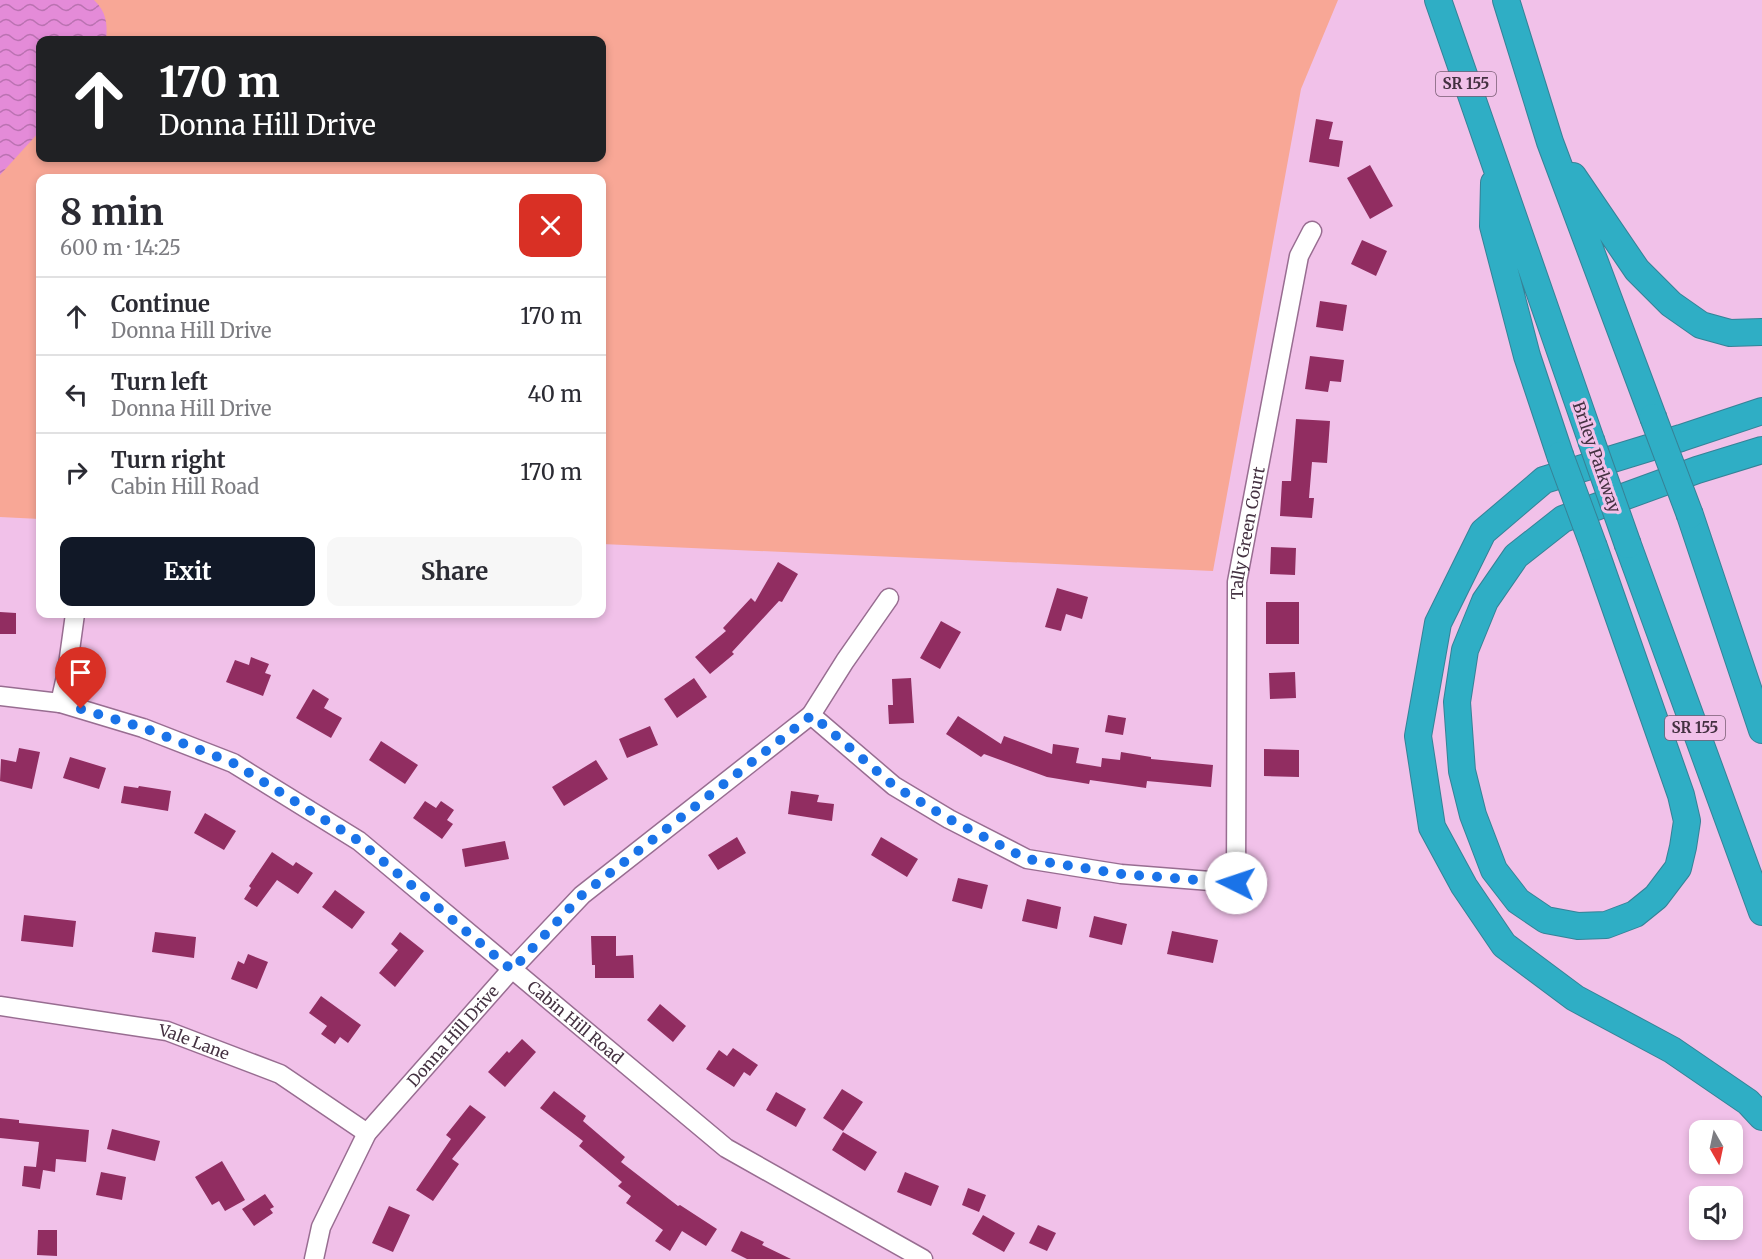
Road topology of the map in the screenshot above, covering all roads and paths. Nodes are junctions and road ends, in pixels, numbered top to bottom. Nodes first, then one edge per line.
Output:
1 (1438, 0) edge
2 (1506, 0) edge
3 (1550, 142) junction
4 (1495, 167) junction
5 (1312, 231) dead end
6 (1762, 332) edge
7 (1762, 411) edge
8 (1762, 450) edge
9 (889, 598) dead end
10 (74, 618) edge
11 (0, 696) edge
12 (60, 703) junction
13 (812, 715) junction
14 (1762, 730) edge
15 (1762, 912) edge
16 (512, 970) junction
17 (0, 1006) edge
18 (1762, 1117) edge
19 (367, 1133) junction
20 (914, 1257) edge
21 (314, 1259) edge

1 - 4 highway, Briley Parkway / SR 155
2 - 3 highway
3 - 6 highway
3 - 14 highway, bridge
4 - 8 highway, bridge
4 - 15 highway, Briley Parkway / SR 155, bridge
5 - 13 street, Tally Green Court
7 - 18 highway
9 - 13 street, Donna Hill Drive
10 - 12 street
11 - 12 street, Cabin Hill Road
12 - 16 street, Cabin Hill Road
13 - 16 street, Donna Hill Drive
16 - 19 street, Donna Hill Drive
16 - 20 street, Cabin Hill Road
17 - 19 street, Vale Lane
19 - 21 street, Donna Hill Drive

